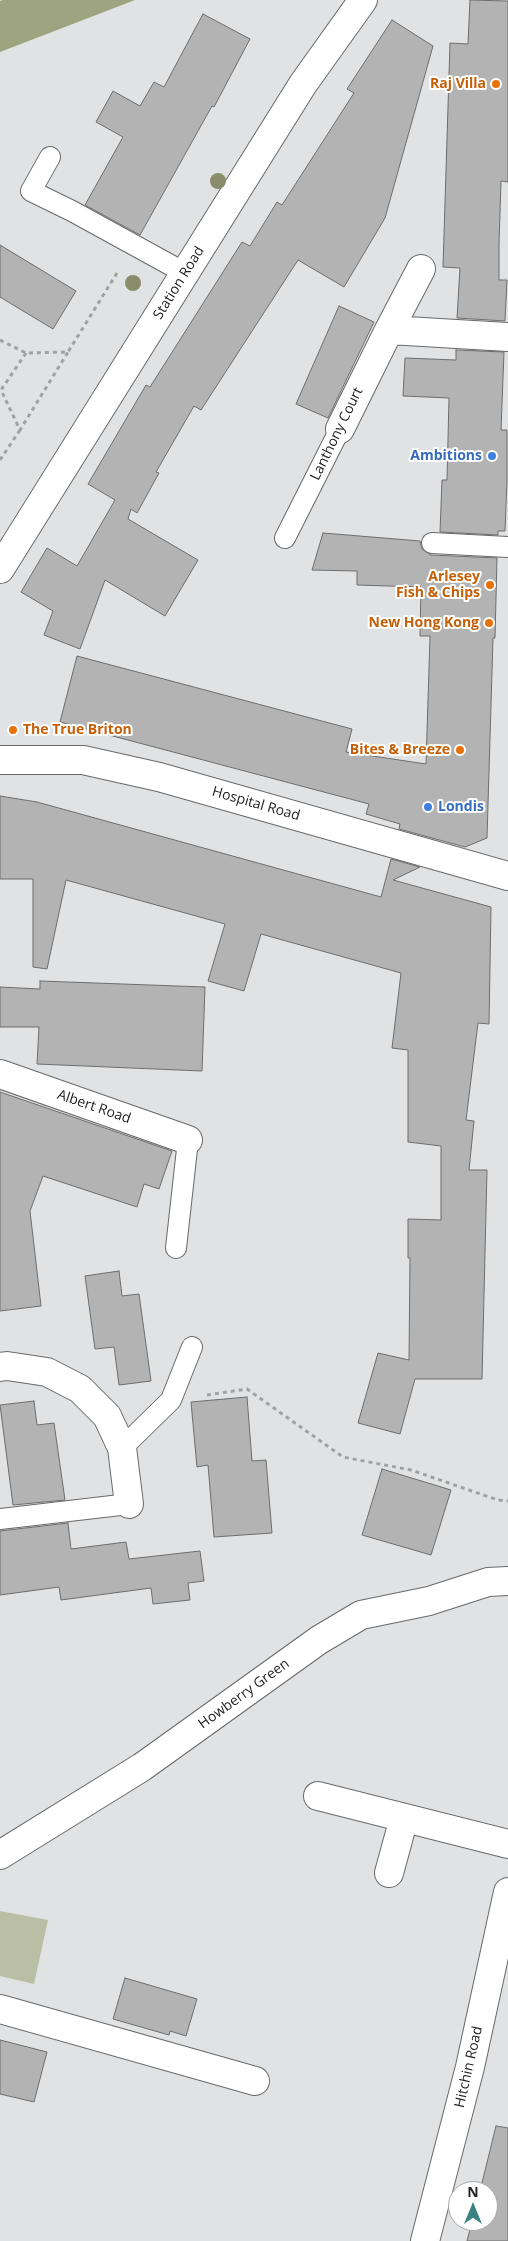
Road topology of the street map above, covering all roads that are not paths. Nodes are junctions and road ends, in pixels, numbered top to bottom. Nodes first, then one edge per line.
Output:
1 (363, 0) edge
2 (50, 157) dead end
3 (421, 269) dead end
4 (185, 273) junction
5 (389, 330) junction
6 (508, 337) edge
7 (340, 429) joint
8 (286, 538) dead end
9 (432, 543) dead end
10 (508, 547) edge
11 (0, 568) edge
12 (0, 760) edge
13 (508, 876) edge
14 (0, 1074) edge
15 (188, 1140) joint
16 (176, 1248) dead end
17 (192, 1347) dead end
18 (0, 1366) edge
19 (122, 1448) junction
20 (129, 1504) joint
21 (0, 1519) edge
22 (508, 1581) edge
23 (318, 1796) dead end
24 (404, 1818) junction
25 (508, 1844) edge
26 (0, 1855) edge
27 (389, 1873) dead end
28 (508, 1892) edge
29 (0, 2009) edge
30 (255, 2081) dead end
31 (425, 2241) edge

1 - 4 street, Station Road
2 - 4 lane
3 - 5 street, Lanthony Court
4 - 11 street, Station Road
5 - 6 street
5 - 7 street, Lanthony Court
7 - 8 lane, Lanthony Court
9 - 10 lane
12 - 13 street, Hospital Road
14 - 15 street, Albert Road
15 - 16 lane
17 - 19 lane
18 - 19 street
19 - 20 street
20 - 21 lane
22 - 26 street, Howberry Green
23 - 24 street
24 - 25 street
24 - 27 street
28 - 31 street, Hitchin Road
29 - 30 street

